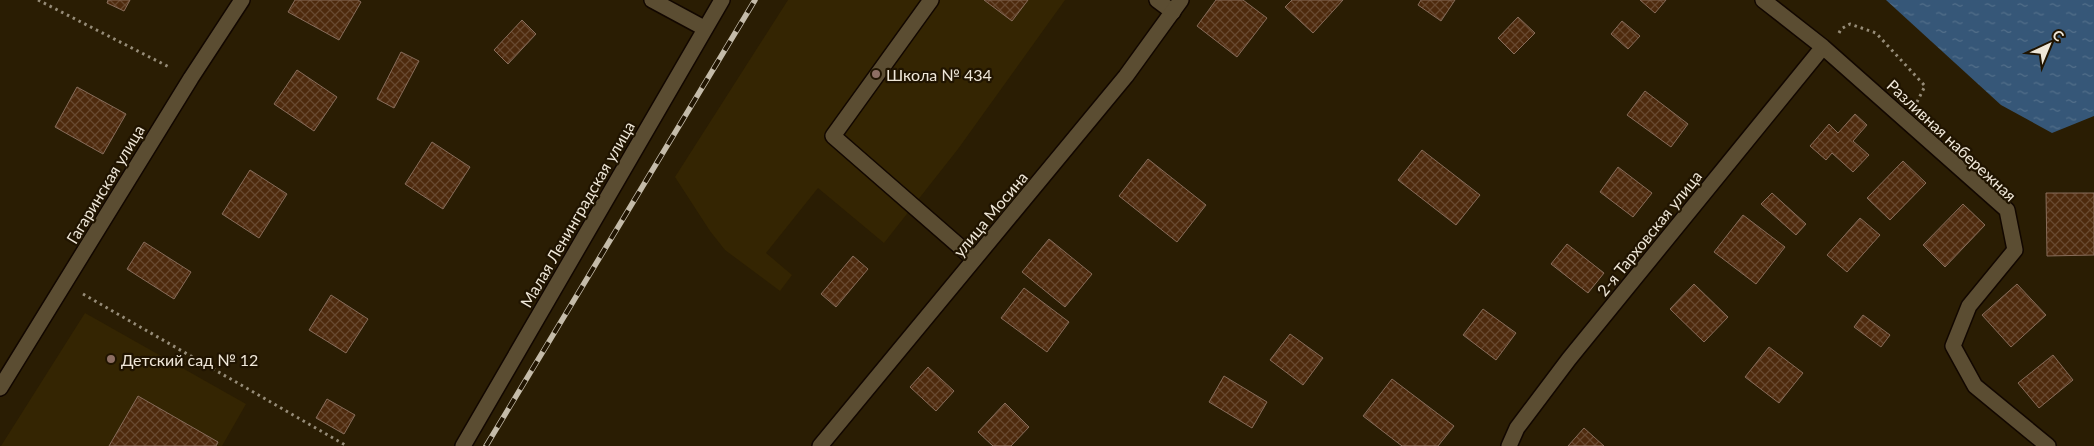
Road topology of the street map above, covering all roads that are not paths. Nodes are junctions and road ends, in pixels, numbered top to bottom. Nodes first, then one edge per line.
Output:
1 (242, 0) edge
2 (652, 0) edge
3 (722, 0) edge
4 (931, 0) edge
5 (1157, 0) edge
6 (1763, 0) edge
7 (1177, 6) edge
8 (704, 28) junction
9 (1823, 47) junction
10 (974, 259) junction
11 (0, 388) edge
12 (463, 446) edge
13 (820, 446) edge
14 (1509, 446) edge
15 (2048, 446) edge

1 - 11 street, Гагаринская улица
2 - 8 street
3 - 8 street, Малая Ленинградская улица
4 - 10 street
5 - 7 street
6 - 9 street, Разливная набережная
7 - 10 street, улица Мосина
8 - 12 street, Малая Ленинградская улица
9 - 14 street, 2-я Тарховская улица
9 - 15 street, Разливная набережная
10 - 13 street, улица Мосина

